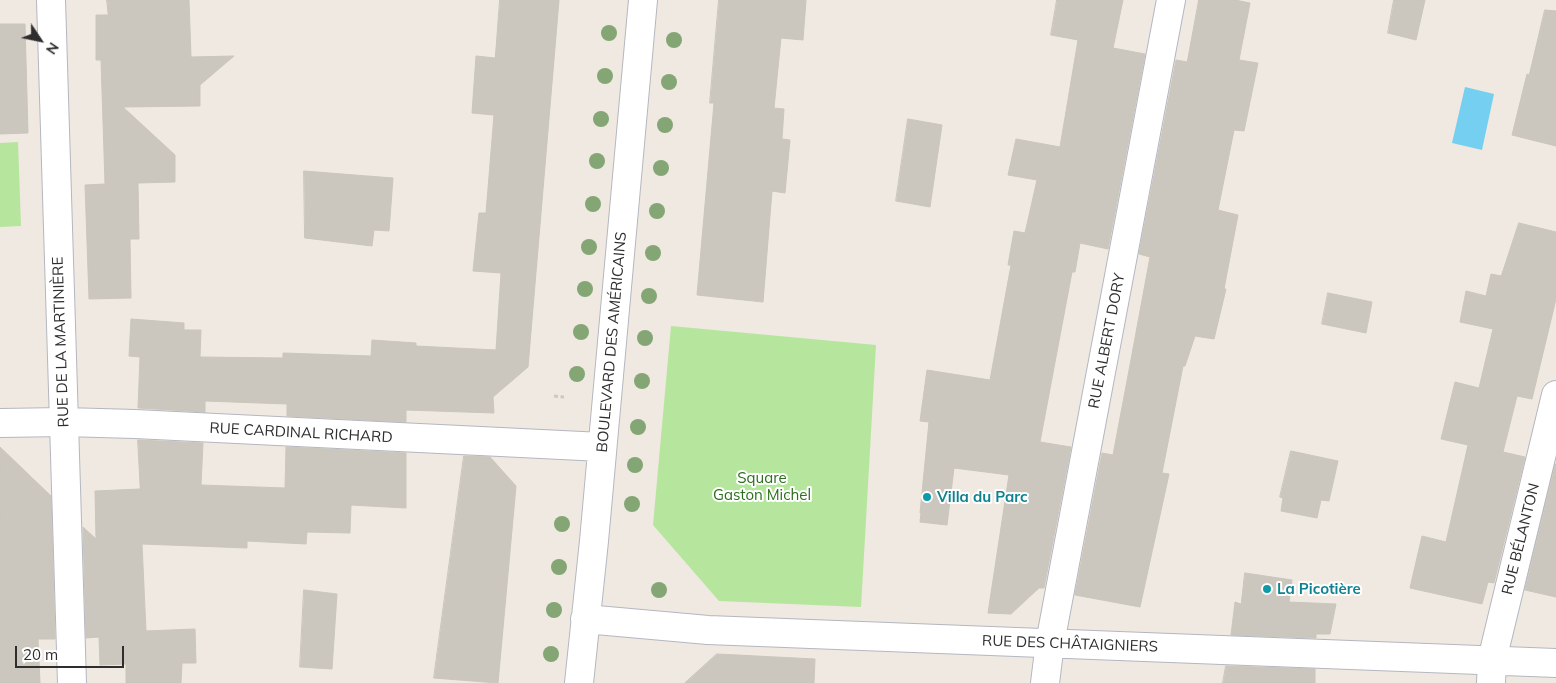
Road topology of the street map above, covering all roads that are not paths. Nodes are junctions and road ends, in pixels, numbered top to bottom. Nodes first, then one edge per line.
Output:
1 (51, 0) edge
2 (643, 0) edge
3 (1171, 0) edge
4 (1556, 395) edge
5 (64, 422) junction
6 (0, 423) edge
7 (602, 447) junction
8 (585, 619) junction
9 (1050, 644) junction
10 (1556, 663) edge
11 (1491, 671) edge
12 (72, 683) edge
13 (579, 683) edge
14 (1045, 683) edge

1 - 5 street, RUE DE LA MARTINIÈRE
2 - 7 street, BOULEVARD DES AMÉRICAINS
3 - 9 street, RUE ALBERT DORY
4 - 11 street, RUE BÉLANTON
5 - 6 street, RUE CARDINAL RICHARD
5 - 7 street, RUE CARDINAL RICHARD
5 - 12 street, RUE DE LA MARTINIÈRE
7 - 8 street, BOULEVARD DES AMÉRICAINS
8 - 9 street, RUE DES CHÂTAIGNIERS
8 - 13 street, BOULEVARD DES AMÉRICAINS
9 - 11 street, RUE DES CHÂTAIGNIERS
9 - 14 street, RUE ALBERT DORY
10 - 11 street, RUE DES CHÂTAIGNIERS

